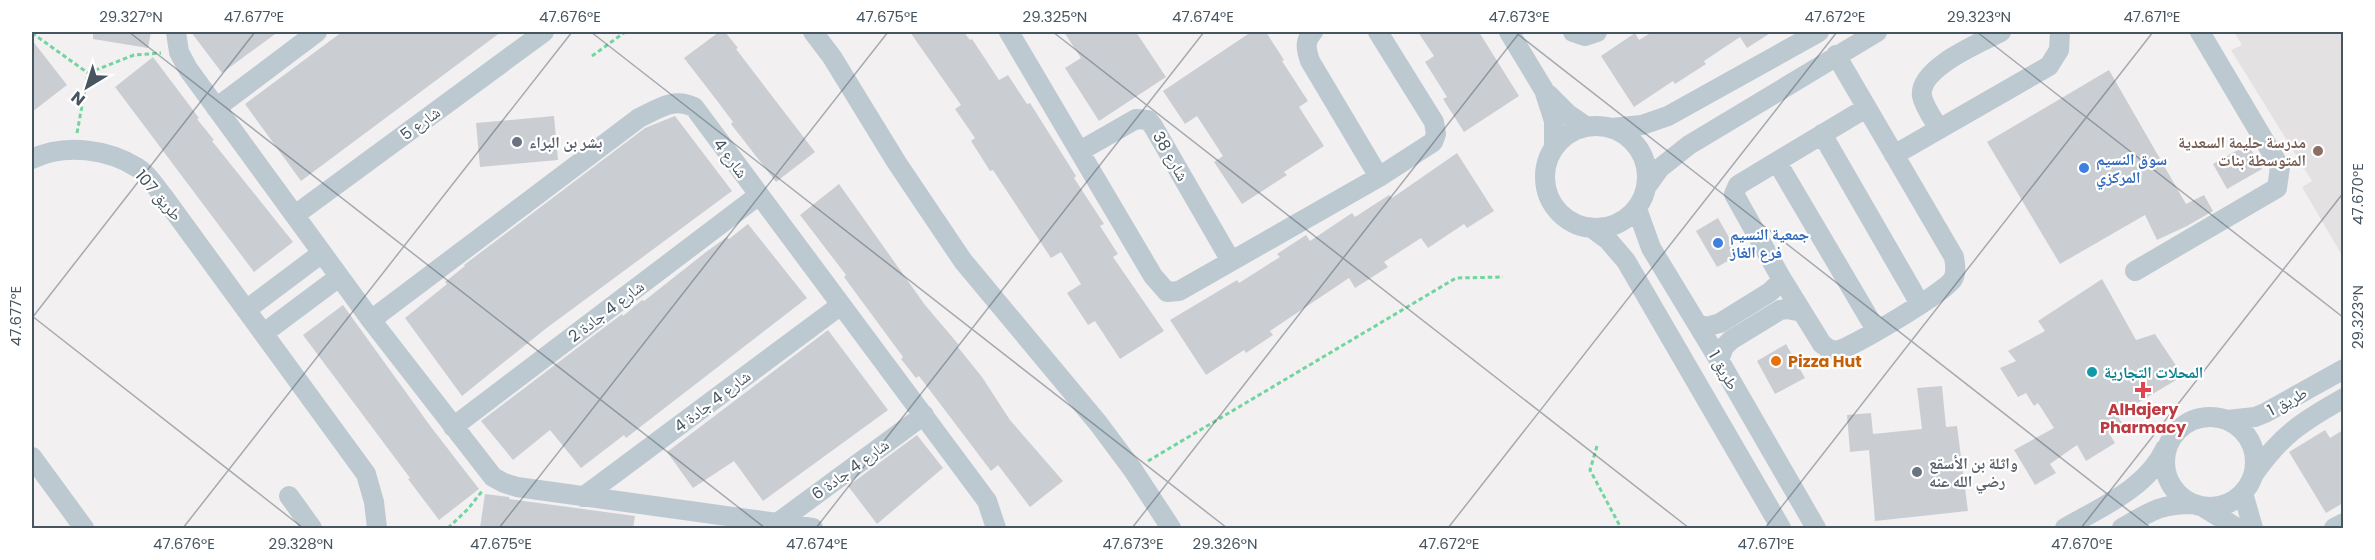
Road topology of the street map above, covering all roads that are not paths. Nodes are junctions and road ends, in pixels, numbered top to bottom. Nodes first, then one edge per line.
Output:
1 (176, 32) edge
2 (317, 32) edge
3 (544, 32) edge
4 (813, 32) edge
5 (1010, 32) edge
6 (1313, 32) edge
7 (1378, 32) edge
8 (1509, 32) edge
9 (1573, 32) edge
10 (1597, 32) edge
11 (1819, 32) edge
12 (1877, 32) edge
13 (2001, 32) edge
14 (2060, 32) edge
15 (2200, 32) edge
16 (1836, 56) junction
17 (1544, 90) junction
18 (216, 108) junction
19 (1866, 108) junction
20 (1587, 126) junction
21 (1611, 128) junction
22 (1939, 129) junction
23 (1822, 134) junction
24 (1554, 147) junction
25 (1080, 151) junction
26 (1894, 155) junction
27 (32, 159) edge
28 (1777, 162) junction
29 (1379, 177) junction
30 (1647, 186) junction
31 (759, 195) junction
32 (1637, 209) junction
33 (295, 215) junction
34 (1593, 229) junction
35 (322, 254) junction
36 (1231, 261) junction
37 (2135, 271) dead end
38 (1780, 276) junction
39 (339, 277) junction
40 (1920, 304) junction
41 (841, 305) junction
42 (246, 310) junction
43 (1803, 312) junction
44 (371, 320) junction
45 (1697, 324) junction
46 (1876, 330) junction
47 (264, 333) junction
48 (1719, 360) junction
49 (2343, 369) edge
50 (2343, 398) edge
51 (924, 415) junction
52 (2227, 420) junction
53 (453, 427) junction
54 (2167, 447) junction
55 (32, 457) edge
56 (2254, 474) junction
57 (2243, 493) junction
58 (289, 496) dead end
59 (583, 497) junction
60 (2198, 506) junction
61 (2343, 523) edge
62 (776, 524) junction
63 (84, 528) edge
64 (312, 528) edge
65 (377, 528) edge
66 (813, 528) edge
67 (996, 528) edge
68 (1171, 528) edge
69 (1781, 528) edge
70 (1816, 528) edge
71 (2065, 528) edge
72 (2122, 528) edge
73 (2237, 528) edge
74 (2253, 528) edge
75 (2334, 528) edge

1 - 18 street
2 - 18 street
3 - 33 street, شارع 5
4 - 68 street
5 - 25 street
6 - 29 street
7 - 29 street
8 - 17 street
9 - 10 street
11 - 21 street
12 - 16 street
13 - 22 street
14 - 22 street
15 - 37 street
16 - 19 street
16 - 30 street
17 - 20 street
17 - 24 street
18 - 33 street
19 - 23 street
19 - 26 street
20 - 21 street
20 - 24 street
21 - 30 street
22 - 26 street
23 - 28 street
23 - 40 street
24 - 34 street
25 - 36 street
25 - 36 street, شارع 38
26 - 40 street
27 - 42 street, طريق 107
28 - 38 street
28 - 46 street
29 - 36 street
30 - 32 street
31 - 41 street, شارع 4
31 - 44 street, شارع 4
31 - 53 street, شارع 4 جادة 2
32 - 34 street
32 - 45 street, طريق 1
33 - 35 street
34 - 69 street, طريق 1
35 - 39 street
35 - 42 street
38 - 43 street
38 - 45 street
39 - 44 street
39 - 47 street
40 - 46 street
41 - 51 street, شارع 4
41 - 59 street, شارع 4 جادة 4
42 - 47 street, طريق 107
43 - 46 street
43 - 48 street
44 - 53 street
45 - 48 street, طريق 1
47 - 65 street, طريق 107
48 - 70 street, طريق 1
49 - 52 street, طريق 1
50 - 56 street, طريق 1
51 - 62 street, شارع 4 جادة 6
51 - 67 street, شارع 4
52 - 54 street
52 - 56 street
53 - 59 street
54 - 60 street
54 - 71 street
55 - 63 street
56 - 57 street
57 - 60 street
57 - 74 street
58 - 64 street
59 - 62 street
60 - 72 street
60 - 73 street
61 - 75 street
62 - 66 street

